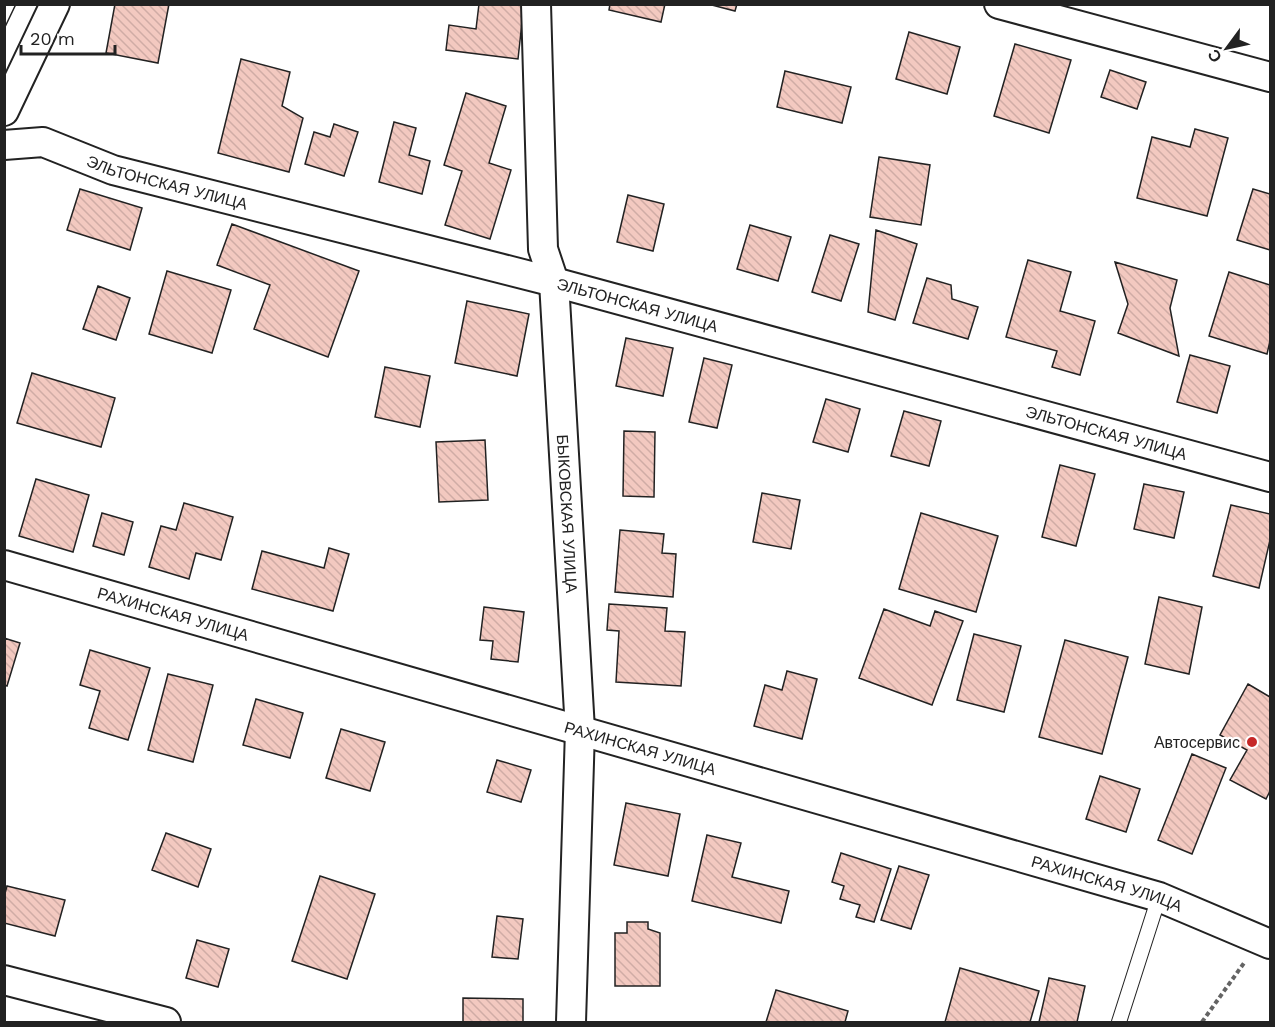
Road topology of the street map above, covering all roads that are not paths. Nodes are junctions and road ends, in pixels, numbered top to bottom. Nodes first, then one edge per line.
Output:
1 (56, 4) edge
2 (536, 4) edge
3 (999, 4) edge
4 (1270, 77) edge
5 (4, 111) edge
6 (4, 145) edge
7 (554, 282) junction
8 (1270, 477) edge
9 (4, 565) edge
10 (580, 730) junction
11 (1159, 897) junction
12 (1265, 942) edge
13 (4, 980) edge
14 (166, 1023) edge
15 (571, 1023) edge
16 (1119, 1023) edge

1 - 5 street
2 - 7 street, БЫКОВСКАЯ УЛИЦА
3 - 4 street
6 - 7 street, ЭЛЬТОНСКАЯ УЛИЦА
7 - 8 street, ЭЛЬТОНСКАЯ УЛИЦА
7 - 10 street, БЫКОВСКАЯ УЛИЦА
9 - 10 street, РАХИНСКАЯ УЛИЦА
10 - 11 street, РАХИНСКАЯ УЛИЦА
10 - 15 street, БЫКОВСКАЯ УЛИЦА
11 - 12 street, РАХИНСКАЯ УЛИЦА
11 - 16 lane
13 - 14 street

